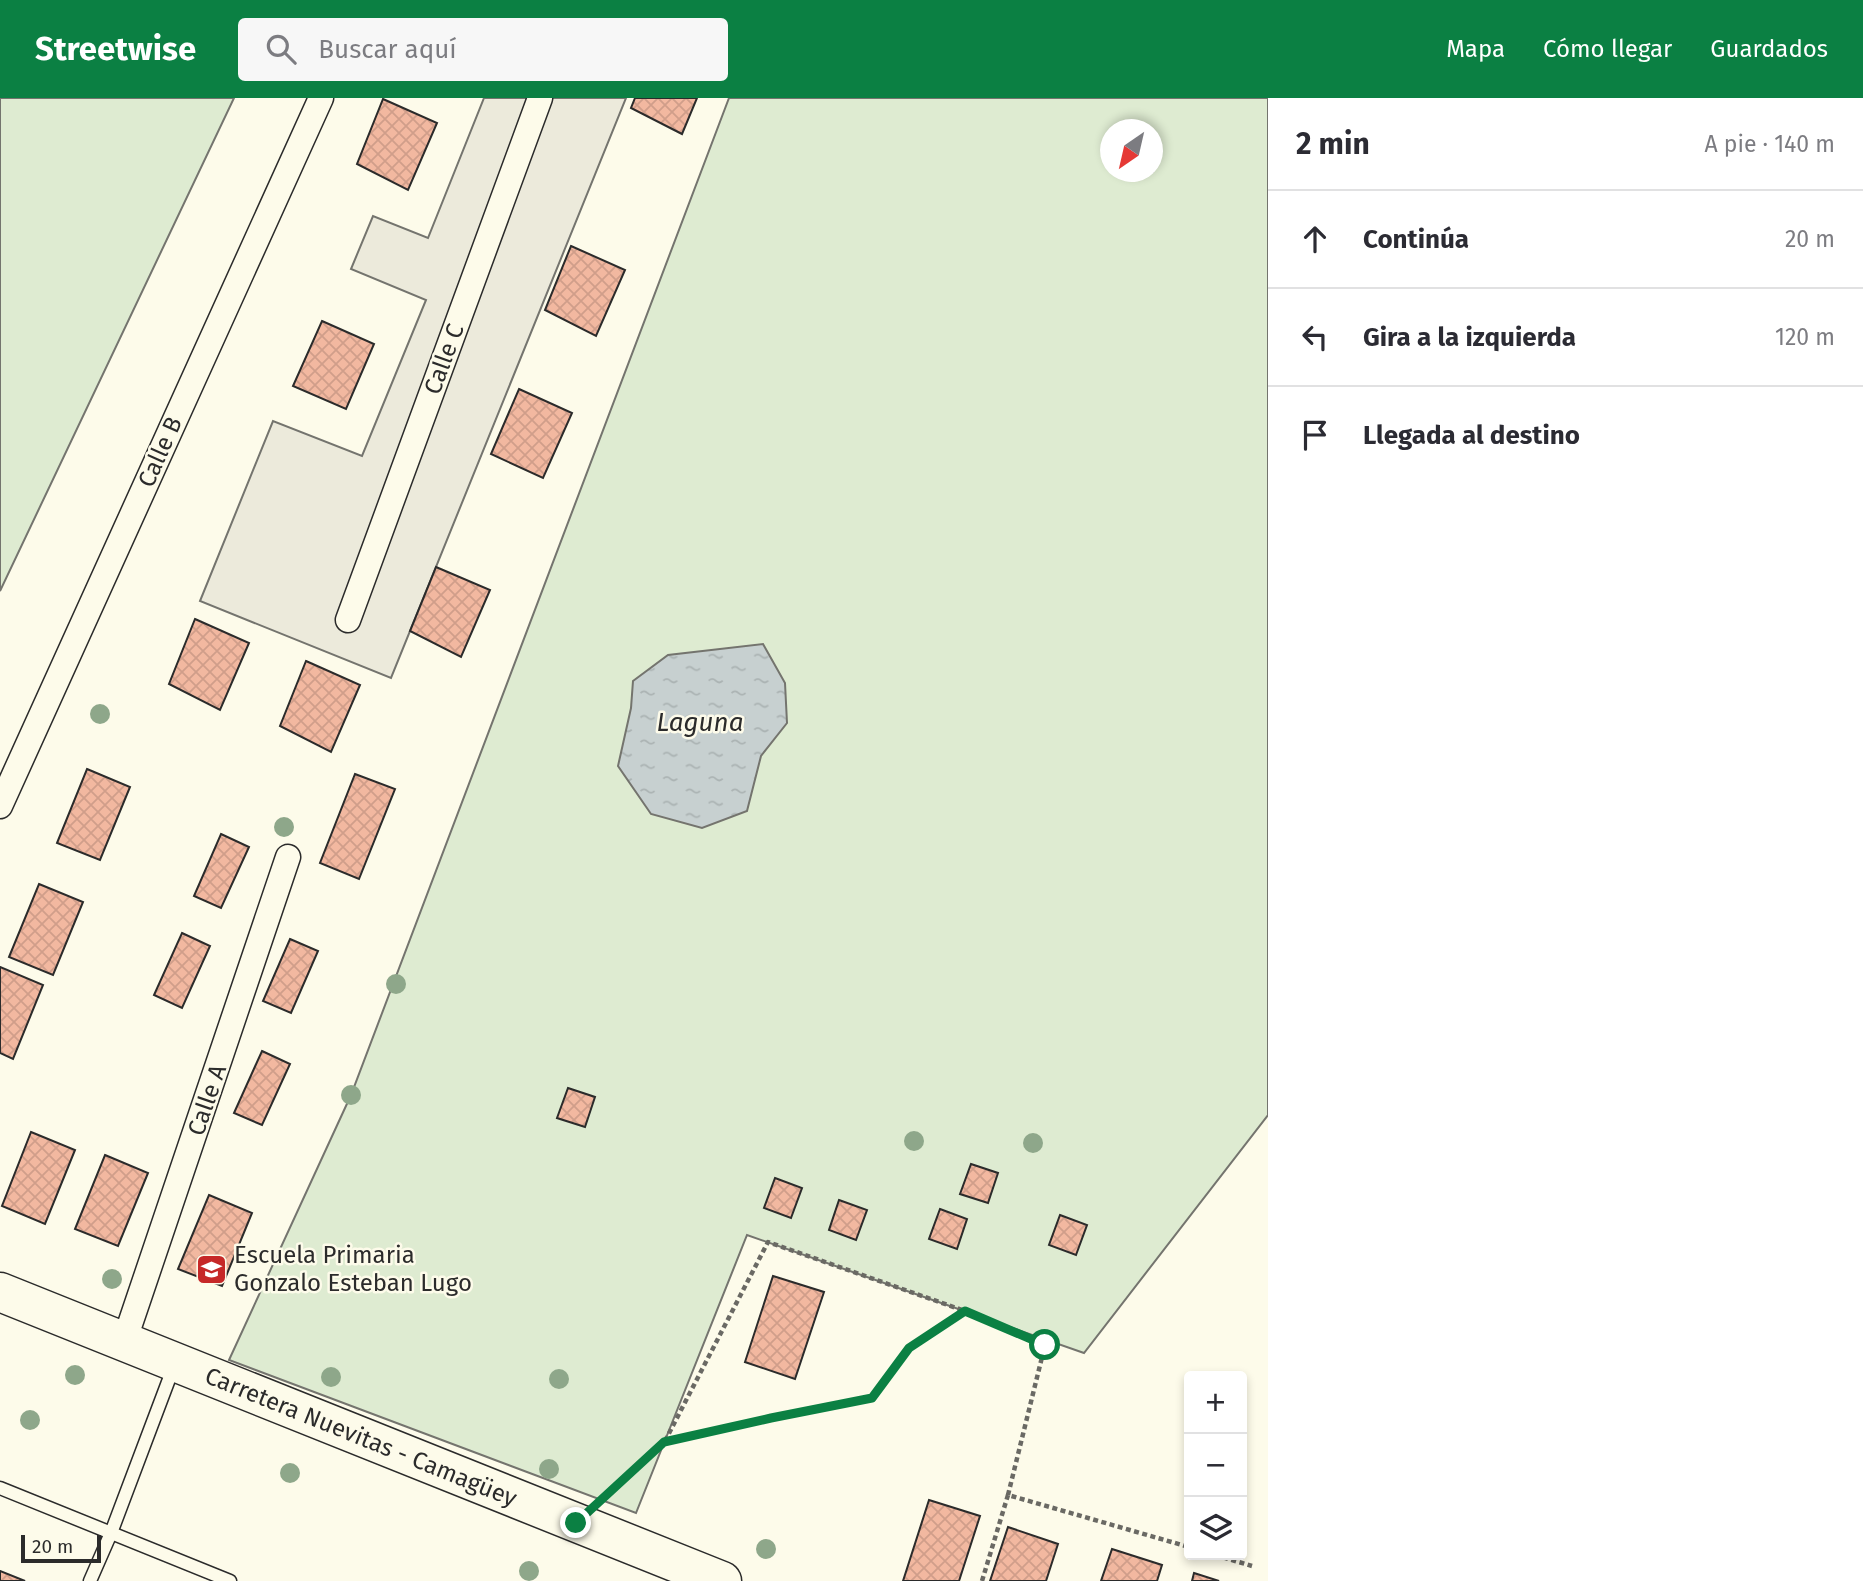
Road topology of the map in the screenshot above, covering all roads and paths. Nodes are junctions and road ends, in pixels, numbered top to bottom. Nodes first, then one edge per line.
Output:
1 (321, 98) edge
2 (540, 98) edge
3 (348, 620) dead end
4 (0, 806) edge
5 (288, 857) dead end
6 (0, 1292) edge
7 (965, 1311) junction
8 (124, 1342) junction
9 (175, 1362) junction
10 (664, 1442) junction
11 (0, 1488) edge
12 (1008, 1495) junction
13 (576, 1523) junction
14 (111, 1533) junction
15 (1184, 1546) edge
16 (1232, 1560) edge
17 (1252, 1566) dead end
18 (90, 1581) edge
19 (230, 1581) edge
20 (722, 1581) edge
21 (982, 1581) edge

1 - 4 street, Calle B
2 - 3 street, Calle C
5 - 8 street, Calle A
6 - 8 highway, Carretera Nuevitas - Camagüey
7 - 10 path
7 - 10 path
7 - 12 path
8 - 9 highway, Carretera Nuevitas - Camagüey
9 - 13 highway, Carretera Nuevitas - Camagüey
9 - 14 lane
10 - 13 path
11 - 14 lane
12 - 15 path
12 - 21 path
13 - 20 highway, Carretera Nuevitas - Camagüey
14 - 18 lane
14 - 19 lane
16 - 17 path

